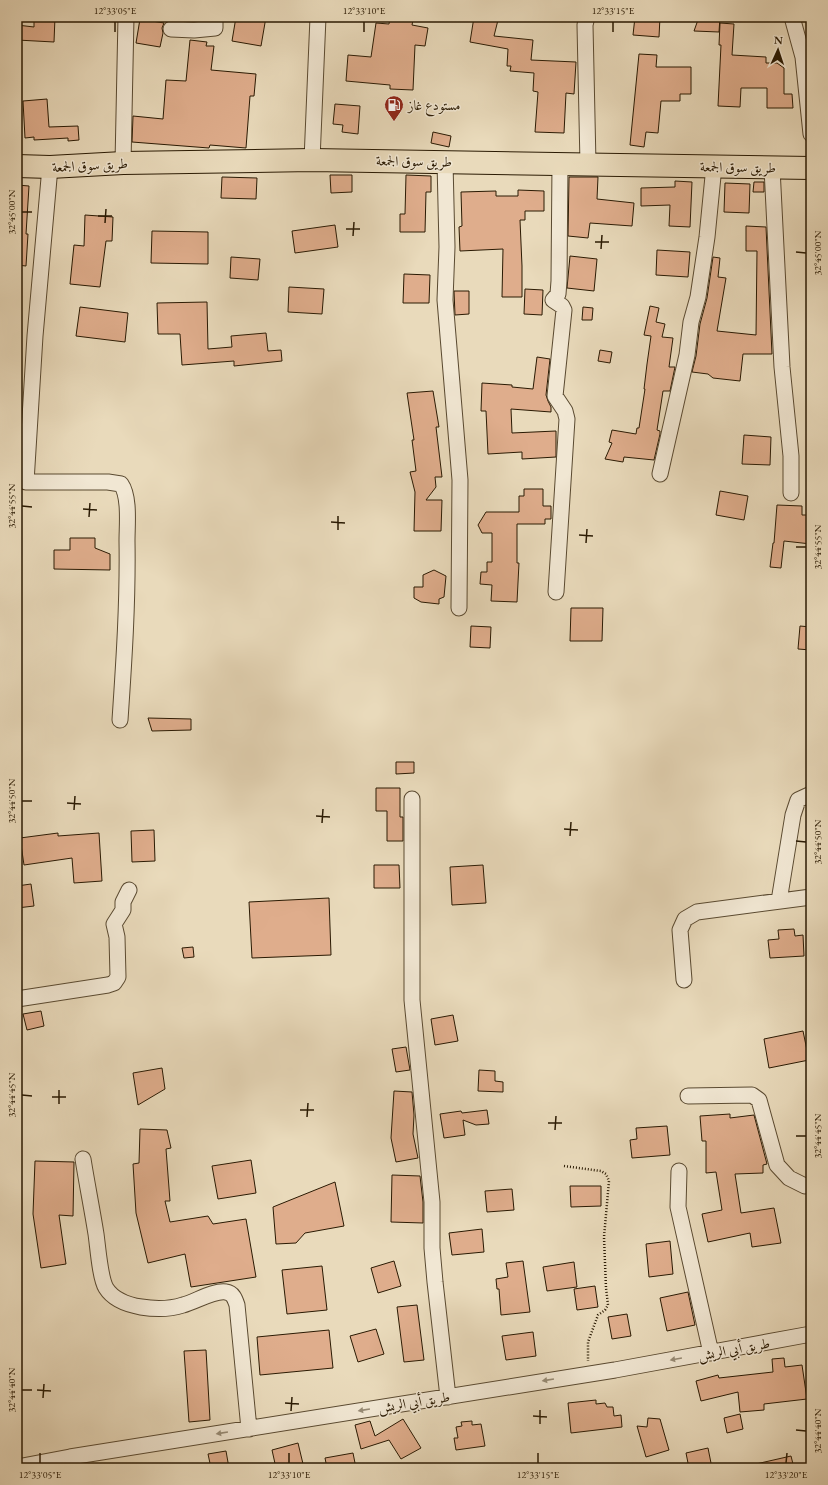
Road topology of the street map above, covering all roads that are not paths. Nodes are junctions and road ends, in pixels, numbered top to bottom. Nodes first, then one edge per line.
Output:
1 (126, 17) edge
2 (215, 17) edge
3 (318, 17) edge
4 (792, 17) edge
5 (585, 20) edge
6 (172, 29) dead end
7 (811, 134) edge
8 (312, 160) junction
9 (445, 162) junction
10 (122, 163) junction
11 (560, 164) junction
12 (588, 164) junction
13 (17, 166) edge
14 (714, 166) junction
15 (50, 167) junction
16 (772, 168) junction
17 (811, 168) edge
18 (660, 474) dead end
19 (791, 493) dead end
20 (556, 592) dead end
21 (459, 608) dead end
22 (120, 720) dead end
23 (811, 794) edge
24 (412, 799) dead end
25 (129, 890) dead end
26 (811, 897) edge
27 (779, 901) junction
28 (684, 980) dead end
29 (17, 999) edge
30 (688, 1096) dead end
31 (83, 1159) dead end
32 (679, 1171) dead end
33 (811, 1184) edge
34 (811, 1334) edge
35 (711, 1353) junction
36 (448, 1397) junction
37 (249, 1429) junction
38 (17, 1467) edge

1 - 10 street
2 - 6 street
3 - 8 street
4 - 7 street
5 - 12 street
8 - 9 main road, طريق سوق الجمعة
8 - 10 main road, طريق سوق الجمعة
9 - 11 main road, طريق سوق الجمعة
9 - 21 street
10 - 15 main road, طريق سوق الجمعة
11 - 12 main road, طريق سوق الجمعة
11 - 20 street
12 - 14 main road, طريق سوق الجمعة
13 - 15 main road, طريق سوق الجمعة
14 - 16 main road, طريق سوق الجمعة
14 - 18 street
15 - 22 street
16 - 17 main road, طريق سوق الجمعة
16 - 19 street
23 - 27 street
24 - 36 street
25 - 29 street
26 - 27 street
27 - 28 street
30 - 33 street
31 - 37 street
32 - 35 street
34 - 35 street, طريق أبي الريش
35 -> 36 street, طريق أبي الريش
36 -> 37 street, طريق أبي الريش
37 -> 38 street, طريق أبي الريش

